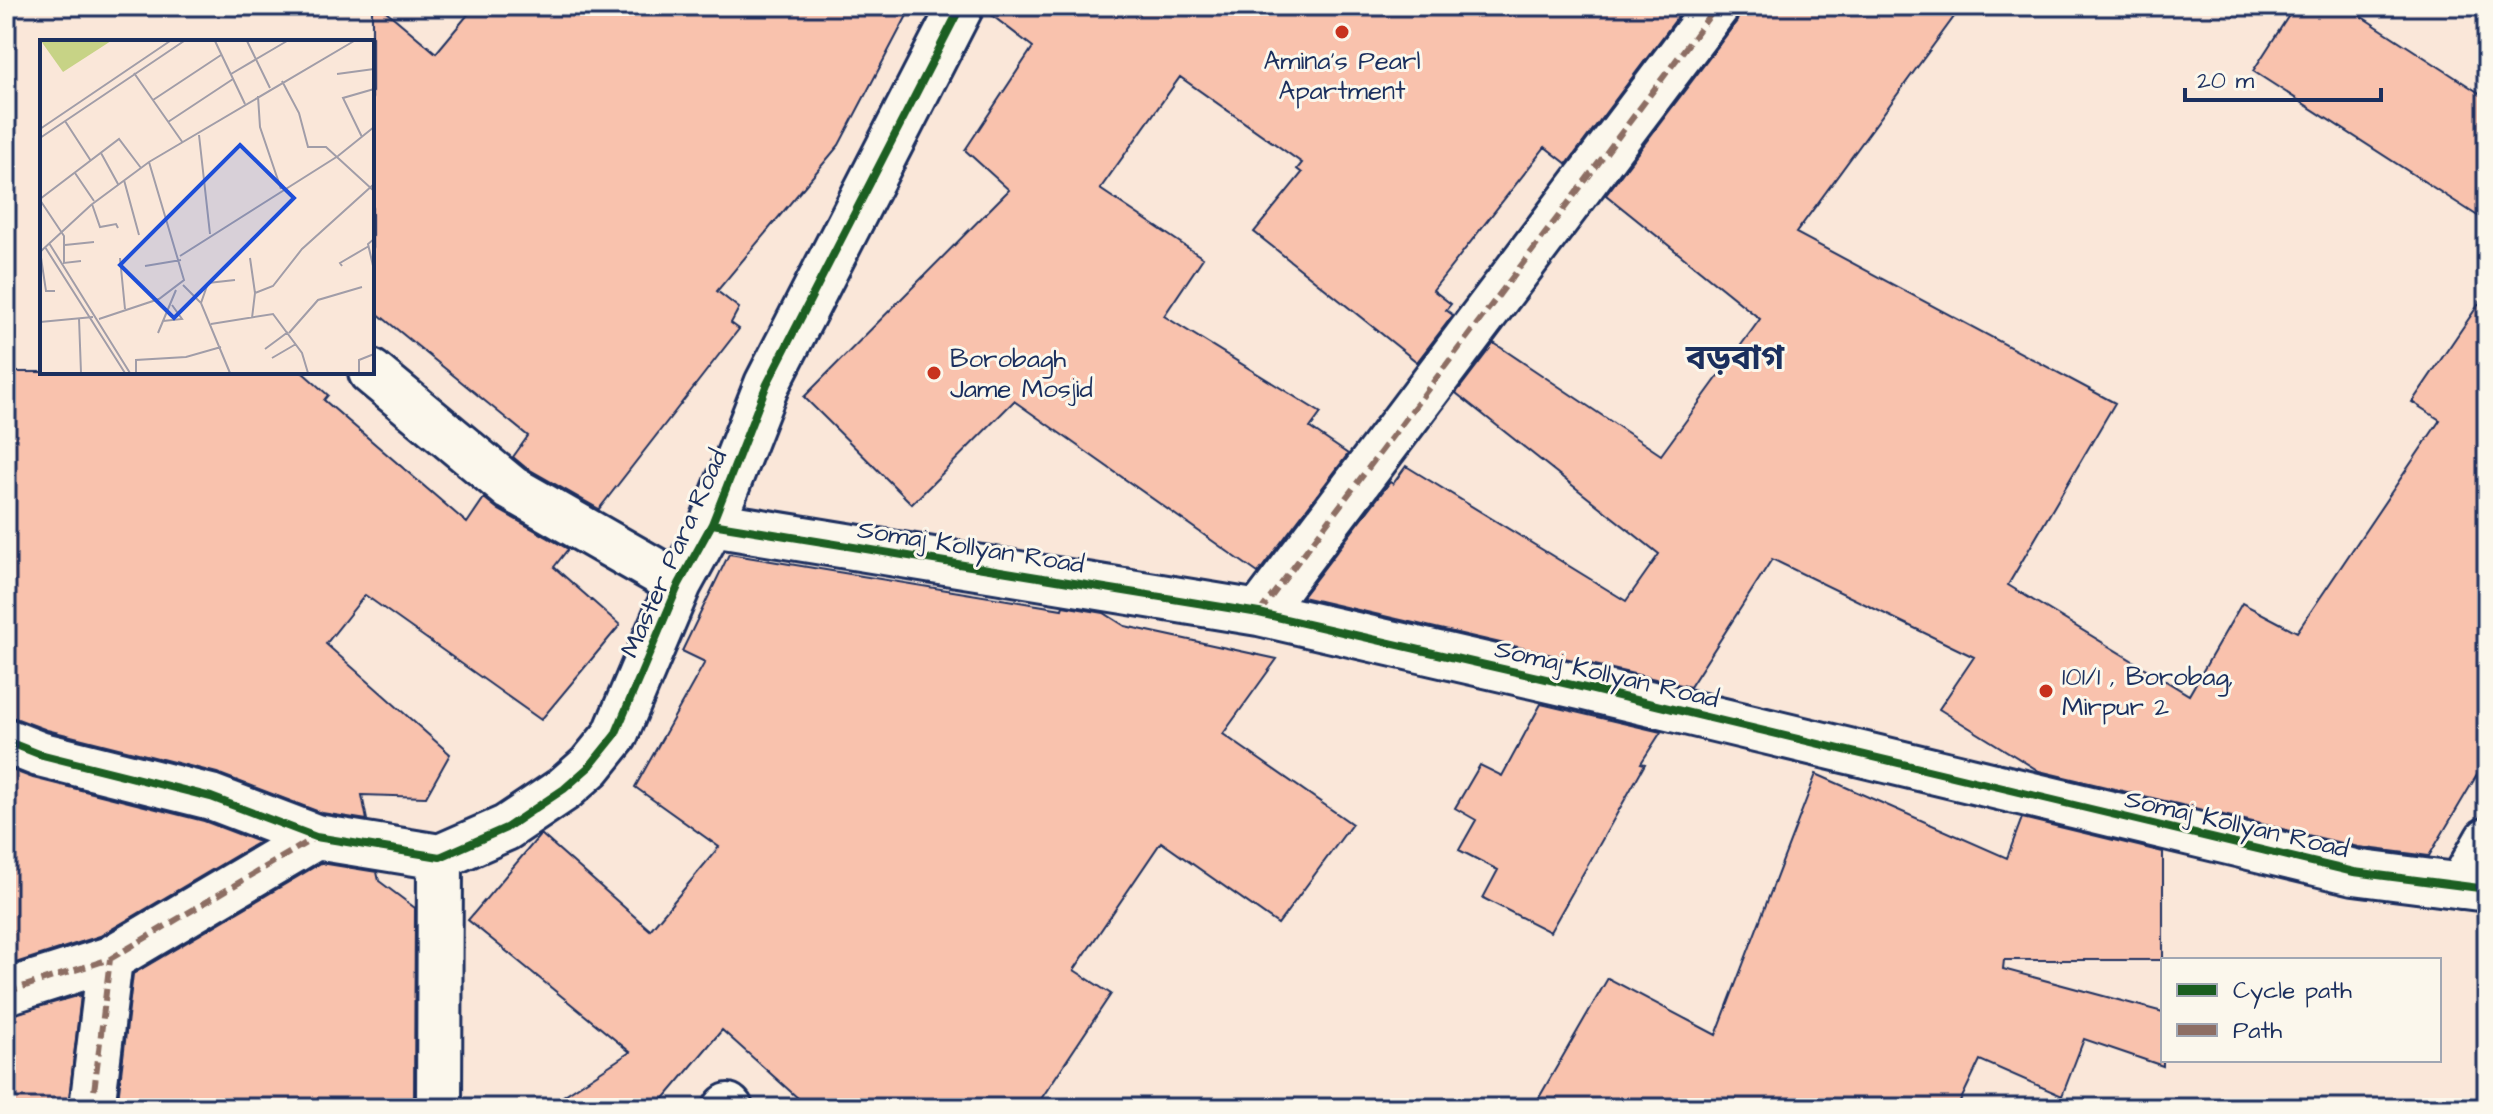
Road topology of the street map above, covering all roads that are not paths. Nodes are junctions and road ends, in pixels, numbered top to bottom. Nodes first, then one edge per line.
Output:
1 (961, 6) edge
2 (1717, 6) edge
3 (373, 374) edge
4 (712, 524) junction
5 (679, 584) junction
6 (1259, 613) junction
7 (6, 741) edge
8 (316, 837) junction
9 (2487, 840) edge
10 (440, 857) junction
11 (2474, 888) edge
12 (110, 959) junction
13 (6, 992) edge
14 (92, 1108) edge
15 (439, 1108) edge

1 - 4 street, Master Para Road
2 - 6 street
3 - 5 street
4 - 5 street, Master Para Road
4 - 6 street, Somaj Kollyan Road
5 - 10 street, Master Para Road
6 - 11 street, Somaj Kollyan Road
7 - 8 street
8 - 10 street
8 - 12 street
9 - 11 street
10 - 15 street
12 - 13 street
12 - 14 street

